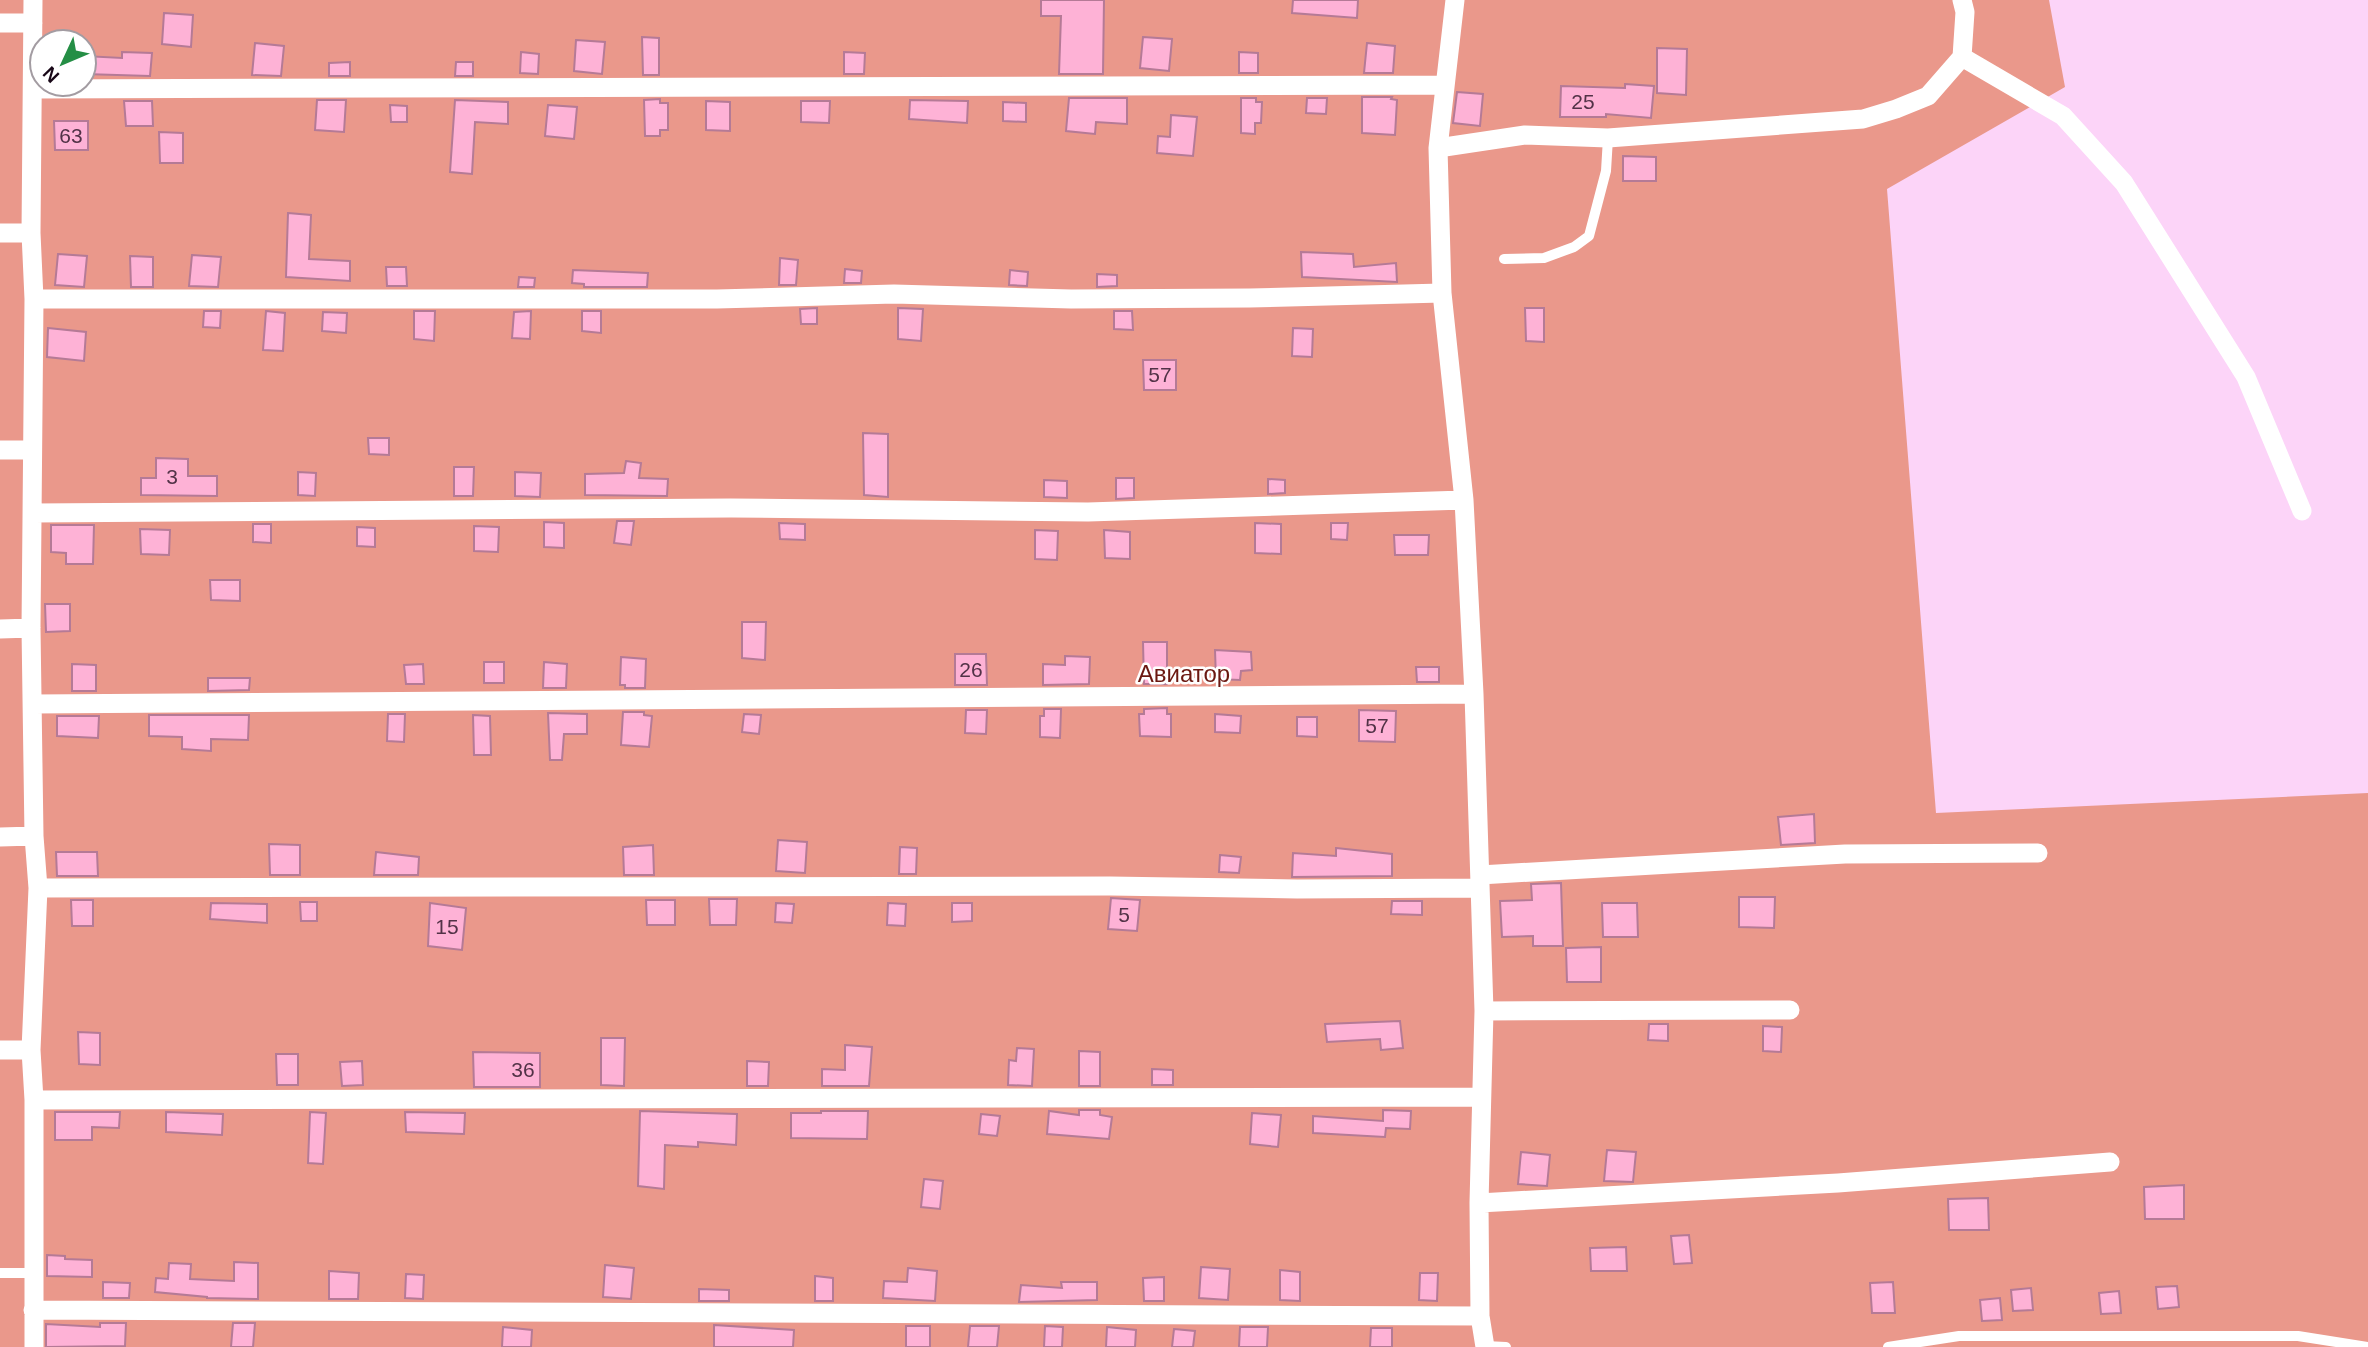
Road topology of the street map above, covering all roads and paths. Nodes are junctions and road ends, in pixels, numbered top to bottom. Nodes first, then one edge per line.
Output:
1 (33, 0) edge
2 (1455, 0) edge
3 (1962, 0) edge
4 (0, 23) edge
5 (33, 23) junction
6 (33, 28) edge
7 (1962, 57) junction
8 (1445, 85) junction
9 (98, 89) edge
10 (33, 98) edge
11 (1608, 138) junction
12 (1438, 148) junction
13 (0, 233) edge
14 (31, 233) junction
15 (1504, 259) dead end
16 (1443, 293) junction
17 (34, 299) junction
18 (0, 450) edge
19 (32, 450) junction
20 (1464, 499) junction
21 (2302, 512) dead end
22 (33, 513) junction
23 (31, 628) junction
24 (0, 629) edge
25 (1474, 694) junction
26 (33, 704) junction
27 (34, 836) junction
28 (0, 837) edge
29 (2038, 853) dead end
30 (1480, 882) junction
31 (37, 888) junction
32 (1790, 1010) dead end
33 (1484, 1011) junction
34 (0, 1050) edge
35 (32, 1050) junction
36 (1481, 1097) junction
37 (34, 1100) junction
38 (2110, 1162) dead end
39 (1479, 1202) junction
40 (0, 1273) edge
41 (33, 1273) junction
42 (33, 1310) junction
43 (1480, 1316) junction
44 (1485, 1346) edge
45 (34, 1347) edge
46 (1506, 1347) edge
47 (1888, 1347) edge
48 (2368, 1347) edge

1 - 5 street
2 - 8 street
3 - 7 street
4 - 5 street
5 - 6 street
7 - 11 street
7 - 21 street
8 - 9 street
8 - 12 street
10 - 14 street
11 - 12 street
11 - 15 lane
12 - 16 street
13 - 14 street
14 - 17 street
16 - 17 street
16 - 20 street
17 - 19 street
18 - 19 street
19 - 22 street
20 - 22 street
20 - 25 street
22 - 23 street
23 - 24 street
23 - 26 street
25 - 26 street
25 - 30 street
26 - 27 street
27 - 28 street
27 - 31 street
29 - 30 street
30 - 31 street
30 - 33 street
31 - 35 street
32 - 33 street
33 - 36 street
34 - 35 street
35 - 37 street
36 - 37 street
36 - 39 street
37 - 41 street
38 - 39 street
39 - 43 street
40 - 41 lane
41 - 42 street
42 - 43 street
42 - 45 street
43 - 44 street
44 - 46 lane
47 - 48 lane

